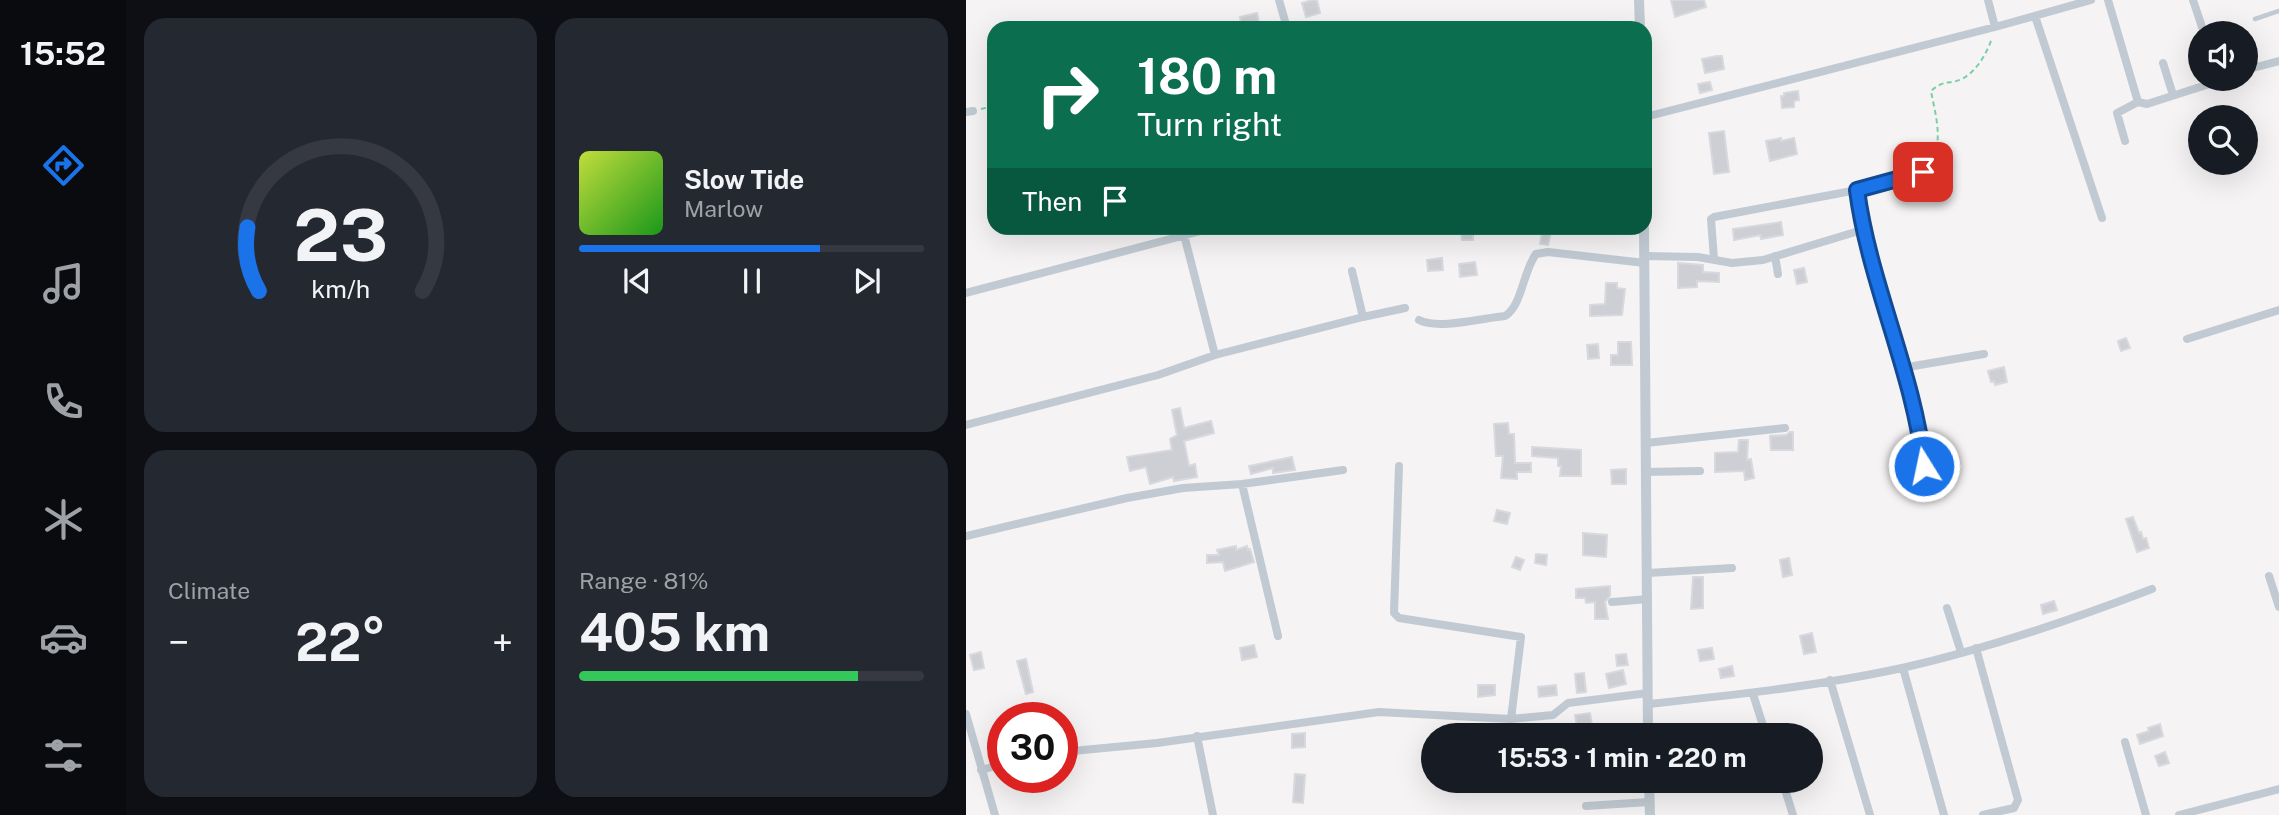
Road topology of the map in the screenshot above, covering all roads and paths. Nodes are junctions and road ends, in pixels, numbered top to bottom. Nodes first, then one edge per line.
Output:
1 (1279, 0) edge
2 (1639, 0) edge
3 (1988, 0) edge
4 (2091, 0) edge
5 (2108, 0) edge
6 (2193, 0) edge
7 (2279, 11) edge
8 (2035, 16) junction
9 (2255, 19) dead end
10 (1285, 21) edge
11 (1640, 21) edge
12 (2200, 21) edge
13 (1995, 27) junction
14 (2279, 61) edge
15 (2163, 63) dead end
16 (2258, 67) edge
17 (2188, 90) edge
18 (2173, 95) junction
19 (2138, 102) junction
20 (987, 107) edge
21 (969, 111) edge
22 (1652, 115) edge
23 (2125, 141) dead end
24 (1923, 172) joint
25 (1857, 190) junction
26 (2102, 218) dead end
27 (1863, 230) junction
28 (1184, 235) joint
29 (1644, 235) edge
30 (1774, 256) junction
31 (1645, 259) junction
32 (1714, 259) junction
33 (1352, 271) dead end
34 (1778, 274) dead end
35 (966, 293) edge
36 (1405, 308) dead end
37 (2279, 310) edge
38 (1363, 317) junction
39 (1419, 320) dead end
40 (2187, 340) dead end
41 (1984, 354) dead end
42 (1215, 355) junction
43 (1902, 368) junction
44 (966, 425) edge
45 (1785, 428) dead end
46 (1646, 443) junction
47 (1399, 466) dead end
48 (1924, 466) dead end
49 (1343, 470) dead end
50 (1700, 471) dead end
51 (1645, 472) junction
52 (1242, 484) junction
53 (966, 536) edge
54 (1732, 568) dead end
55 (1648, 573) junction
56 (2269, 576) dead end
57 (2152, 589) dead end
58 (1648, 599) junction
59 (1612, 601) dead end
60 (2279, 607) edge
61 (1947, 608) dead end
62 (1278, 636) dead end
63 (1976, 648) junction
64 (1961, 652) junction
65 (1903, 667) junction
66 (1830, 680) junction
67 (1753, 694) junction
68 (1648, 699) junction
69 (966, 714) edge
70 (1511, 719) junction
71 (1648, 723) edge
72 (1762, 723) edge
73 (1197, 736) junction
74 (2125, 742) dead end
75 (1078, 750) edge
76 (987, 768) edge
77 (981, 770) junction
78 (2279, 789) edge
79 (1649, 793) edge
80 (1786, 793) edge
81 (1649, 802) junction
82 (1586, 806) dead end
83 (995, 815) edge
84 (1213, 815) edge
85 (1650, 815) edge
86 (1793, 815) edge
87 (1870, 815) edge
88 (1944, 815) edge
89 (1983, 815) edge
90 (2146, 815) edge
91 (2179, 815) edge

1 - 10 street
2 - 11 street
3 - 13 street
4 - 8 street
5 - 19 street
6 - 12 street
7 - 9 lane
8 - 13 street
8 - 26 street
13 - 22 street
13 - 24 path
14 - 16 street
15 - 18 street
17 - 18 street
18 - 19 street
19 - 23 street
20 - 21 path
24 - 25 street
25 - 27 street
25 - 32 street
27 - 30 street
27 - 43 street
28 - 35 street
28 - 42 street
29 - 31 street
30 - 32 street
30 - 34 street
31 - 32 street
31 - 39 street
31 - 46 street
33 - 38 street
36 - 38 street
37 - 40 street
38 - 42 street
41 - 43 street
42 - 44 street
43 - 48 street
45 - 46 street
46 - 51 street
47 - 70 street
49 - 52 street
50 - 51 street
51 - 55 street
52 - 53 street
52 - 62 street
54 - 55 street
55 - 58 street
56 - 60 street
57 - 63 street
58 - 59 street
58 - 68 street
61 - 64 street
63 - 64 street
63 - 89 street
64 - 65 street
65 - 66 street
65 - 88 street
66 - 67 street
66 - 87 street
67 - 68 street
67 - 72 street
68 - 70 street
68 - 71 street
69 - 77 street
70 - 73 street
73 - 75 street
73 - 84 street
74 - 90 street
76 - 77 street
77 - 83 street
78 - 91 street
79 - 81 street
80 - 86 street
81 - 82 street
81 - 85 street

